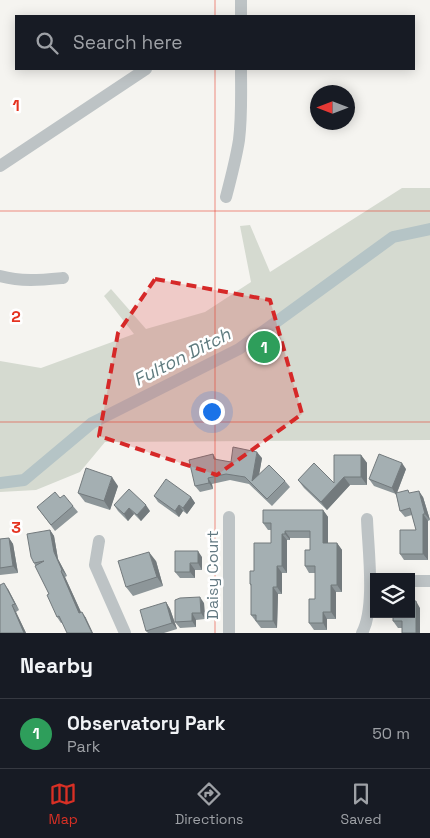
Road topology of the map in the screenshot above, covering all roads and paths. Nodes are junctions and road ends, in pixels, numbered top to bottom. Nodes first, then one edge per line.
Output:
1 (241, 0) edge
2 (241, 15) edge
3 (144, 70) edge
4 (241, 70) edge
5 (0, 166) edge
6 (226, 197) dead end
7 (0, 276) edge
8 (63, 278) dead end
9 (228, 517) dead end
10 (367, 519) dead end
11 (99, 541) dead end
12 (371, 573) edge
13 (415, 581) edge
14 (430, 581) edge
15 (370, 602) edge
16 (125, 633) edge
17 (229, 633) edge
18 (362, 633) edge

1 - 2 street
3 - 5 street
4 - 6 street
7 - 8 street
9 - 17 street, Daisy Court
10 - 12 street
11 - 16 street
13 - 14 street
15 - 18 street

